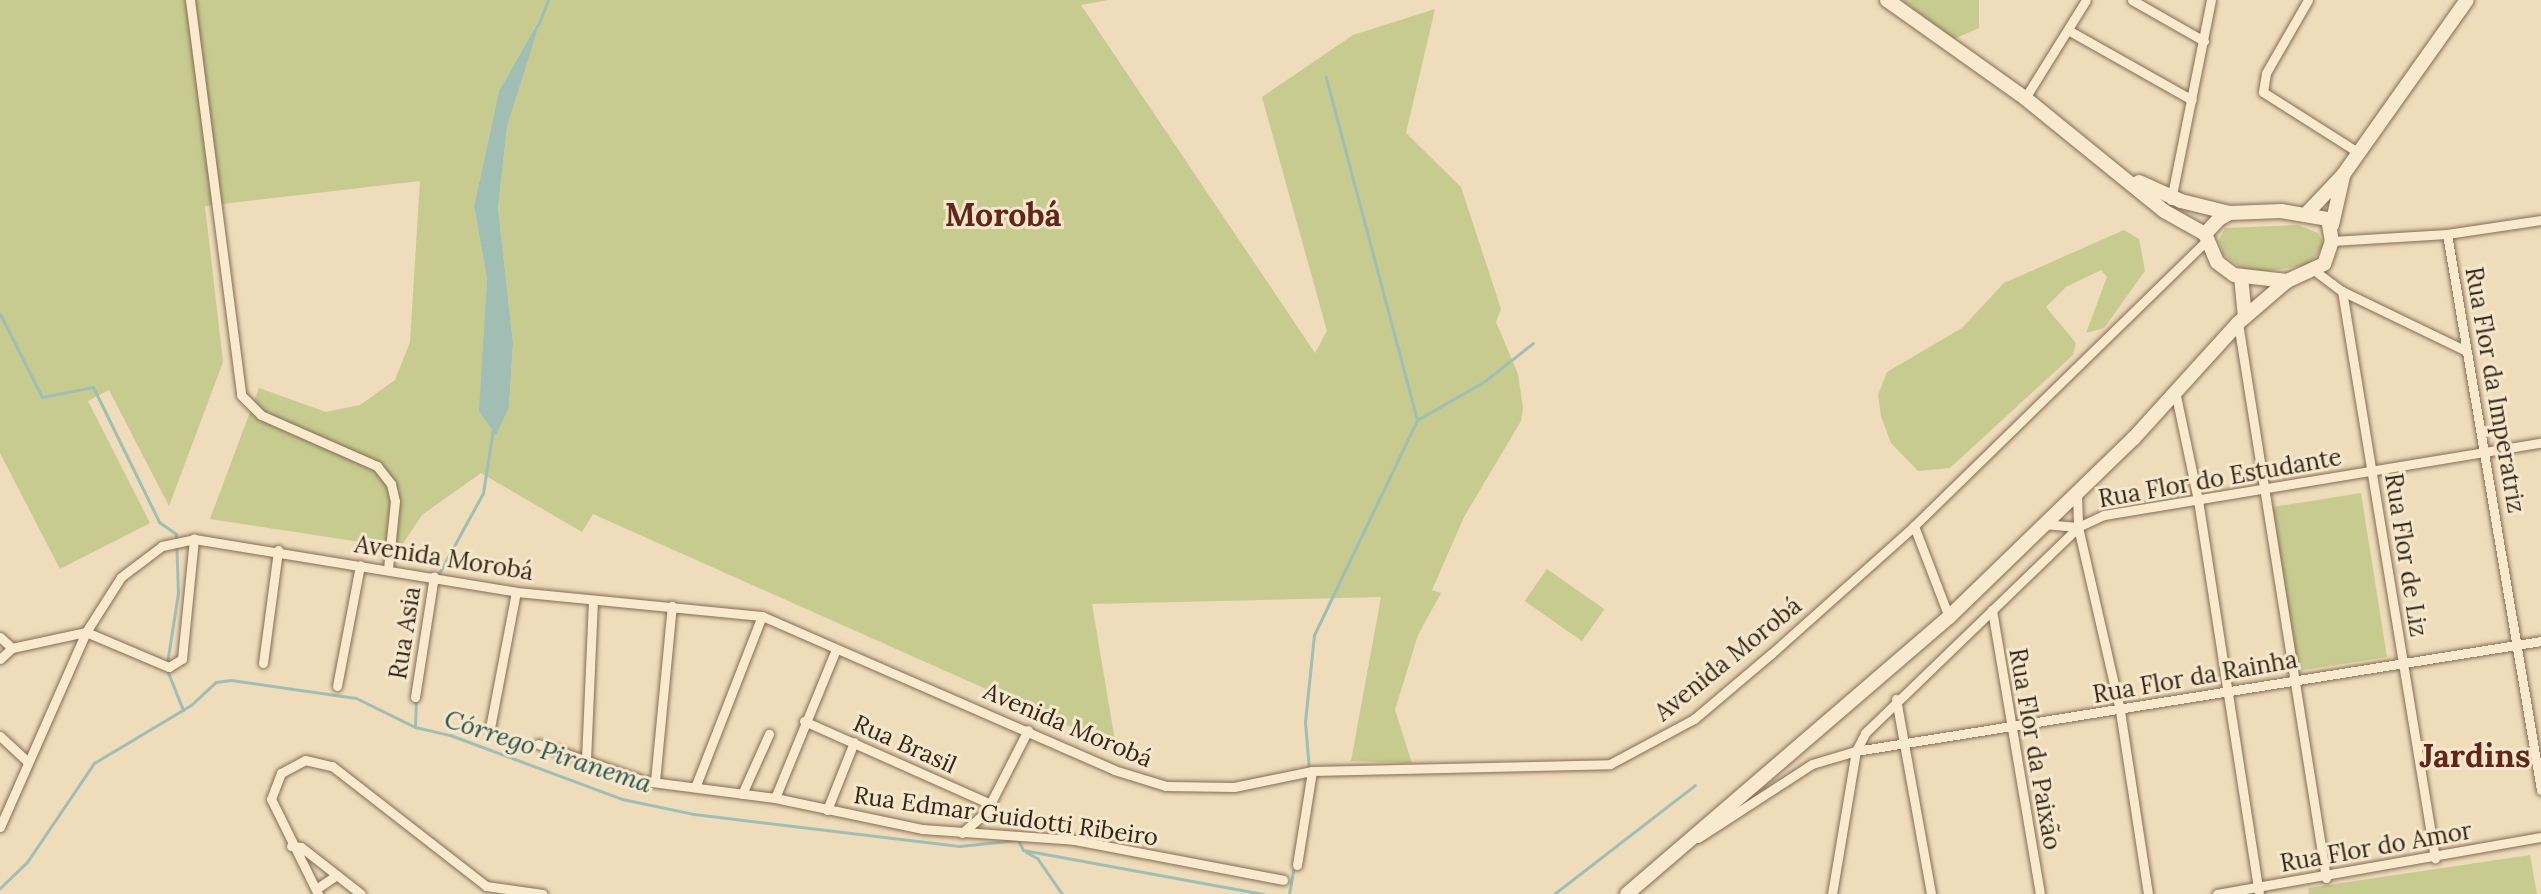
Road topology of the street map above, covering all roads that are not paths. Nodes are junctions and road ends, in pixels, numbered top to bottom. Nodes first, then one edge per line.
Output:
1 (190, 0) edge
2 (1887, 0) edge
3 (2086, 0) edge
4 (2132, 0) edge
5 (2211, 0) edge
6 (2308, 0) edge
7 (2467, 0) edge
8 (2068, 30) junction
9 (2204, 41) junction
10 (2025, 98) junction
11 (2192, 100) junction
12 (2359, 153) junction
13 (2343, 175) junction
14 (2169, 204) junction
15 (2308, 212) junction
16 (2230, 213) junction
17 (2541, 220) edge
18 (2332, 225) junction
19 (2447, 234) junction
20 (2205, 238) junction
21 (2332, 241) junction
22 (2315, 271) junction
23 (2241, 277) junction
24 (2287, 281) junction
25 (2342, 291) junction
26 (2241, 320) junction
27 (2466, 351) junction
28 (2175, 391) junction
29 (2541, 443) edge
30 (2487, 452) junction
31 (2372, 471) junction
32 (2263, 489) junction
33 (2077, 494) junction
34 (2198, 500) junction
35 (2043, 524) junction
36 (1914, 526) junction
37 (2078, 527) junction
38 (194, 539) junction
39 (278, 550) junction
40 (360, 565) junction
41 (388, 569) junction
42 (434, 576) junction
43 (516, 592) junction
44 (593, 602) junction
45 (672, 606) junction
46 (1992, 610) junction
47 (762, 616) junction
48 (1949, 617) junction
49 (86, 632) junction
50 (0, 637) edge
51 (2541, 641) edge
52 (2518, 645) junction
53 (12, 648) junction
54 (836, 649) junction
55 (0, 659) edge
56 (2403, 661) junction
57 (263, 663) dead end
58 (2293, 681) junction
59 (337, 686) dead end
60 (2227, 693) junction
61 (415, 697) dead end
62 (1896, 699) junction
63 (2120, 711) junction
64 (804, 721) junction
65 (490, 728) dead end
66 (2010, 728) junction
67 (1028, 730) junction
68 (769, 734) dead end
69 (0, 736) edge
70 (854, 742) junction
71 (538, 744) dead end
72 (1902, 745) junction
73 (1856, 751) junction
74 (586, 760) junction
75 (28, 762) junction
76 (1312, 771) junction
77 (655, 781) junction
78 (696, 785) junction
79 (2541, 790) edge
80 (742, 794) junction
81 (775, 798) junction
82 (4, 803) edge
83 (990, 804) junction
84 (827, 810) junction
85 (0, 827) edge
86 (962, 833) junction
87 (2541, 837) edge
88 (1690, 840) junction
89 (291, 846) junction
90 (2435, 858) junction
91 (1297, 865) dead end
92 (337, 875) junction
93 (2326, 878) junction
94 (1283, 880) dead end
95 (2258, 890) edge
96 (317, 892) edge
97 (496, 892) edge
98 (361, 894) edge
99 (542, 894) edge
100 (1627, 894) edge
101 (1832, 894) edge
102 (1931, 894) edge
103 (2040, 894) edge
104 (2148, 894) edge
105 (2217, 894) edge

1 - 41 street
2 - 10 main road
3 - 8 street
4 - 9 street
5 - 9 street
6 - 12 street
7 - 12 main road
8 - 10 street
8 - 11 street
9 - 11 street
10 - 14 main road
11 - 14 street
12 - 13 main road
13 - 15 main road
13 - 18 main road
14 - 16 main road
14 - 20 main road
15 - 16 main road
15 - 18 main road
16 - 20 main road
17 - 19 street
18 - 21 main road
19 - 21 street
19 - 27 street, Rua Flor da Imperatriz
20 - 23 main road
20 - 36 street, Avenida Morobá
21 - 22 main road
22 - 24 main road
22 - 25 street
23 - 24 main road
23 - 26 main road
24 - 26 main road
25 - 27 street
25 - 31 street, Rua Flor de Liz
26 - 28 main road
26 - 32 street
27 - 30 street, Rua Flor da Imperatriz
28 - 33 main road
28 - 34 street
29 - 30 street, Rua Flor do Estudante
30 - 31 street, Rua Flor do Estudante
30 - 52 street, Rua Flor da Imperatriz
31 - 32 street, Rua Flor do Estudante
31 - 56 street, Rua Flor de Liz
32 - 34 street, Rua Flor do Estudante
32 - 58 street
33 - 35 main road
33 - 37 street
34 - 37 street, Rua Flor do Estudante
34 - 60 street
35 - 37 street
35 - 48 main road
36 - 48 street
36 - 76 street, Avenida Morobá
37 - 46 street, Rua Flor do Estudante
37 - 63 street
38 - 39 street, Avenida Morobá
38 - 49 street, Avenida Morobá
38 - 49 street
39 - 40 street, Avenida Morobá
39 - 57 street
40 - 41 street, Avenida Morobá
40 - 59 street
41 - 42 street, Avenida Morobá
42 - 43 street, Avenida Morobá
42 - 61 street, Rua Asia
43 - 44 street, Avenida Morobá
43 - 65 street
44 - 45 street, Avenida Morobá
44 - 74 street
45 - 47 street, Avenida Morobá
45 - 77 street
46 - 62 street, Rua Flor do Estudante
46 - 66 street, Rua Flor da Paixão
47 - 54 street, Avenida Morobá
47 - 78 street
48 - 88 main road
49 - 53 street
49 - 75 street, Avenida Morobá
50 - 53 street
51 - 52 street, Rua Flor da Rainha
52 - 56 street, Rua Flor da Rainha
52 - 79 street, Rua Flor da Imperatriz
53 - 55 street
54 - 64 street
54 - 67 street, Avenida Morobá
56 - 58 street, Rua Flor da Rainha
56 - 90 street, Rua Flor de Liz
58 - 60 street, Rua Flor da Rainha
58 - 93 street
60 - 63 street, Rua Flor da Rainha
60 - 95 street
62 - 72 street
62 - 73 street, Rua Flor do Estudante
63 - 66 street, Rua Flor da Rainha
63 - 104 street
64 - 70 street, Rua Brasil
64 - 81 street
66 - 72 street, Rua Flor da Rainha
66 - 103 street, Rua Flor da Paixão
67 - 76 street, Avenida Morobá
67 - 83 street
68 - 80 street
69 - 75 street
70 - 83 street, Rua Brasil
70 - 84 street
71 - 74 street, Rua Edmar Guidotti Ribeiro
72 - 73 street, Rua Flor da Rainha
72 - 102 street
73 - 88 street, Rua Flor da Rainha
73 - 101 street, Rua Flor do Estudante
74 - 77 street, Rua Edmar Guidotti Ribeiro
75 - 82 street, Avenida Morobá
76 - 91 street
77 - 78 street, Rua Edmar Guidotti Ribeiro
78 - 80 street, Rua Edmar Guidotti Ribeiro
80 - 81 street, Rua Edmar Guidotti Ribeiro
81 - 84 street, Rua Edmar Guidotti Ribeiro
82 - 85 street, Avenida Morobá
83 - 86 street
84 - 86 street, Rua Edmar Guidotti Ribeiro
86 - 94 street, Rua Edmar Guidotti Ribeiro
87 - 90 street, Rua Flor do Amor
88 - 100 main road
89 - 92 street
89 - 96 street
89 - 97 street
90 - 93 street, Rua Flor do Amor
92 - 96 street
92 - 98 street
93 - 95 street, Rua Flor do Amor
95 - 105 street, Rua Flor do Amor
97 - 99 street

